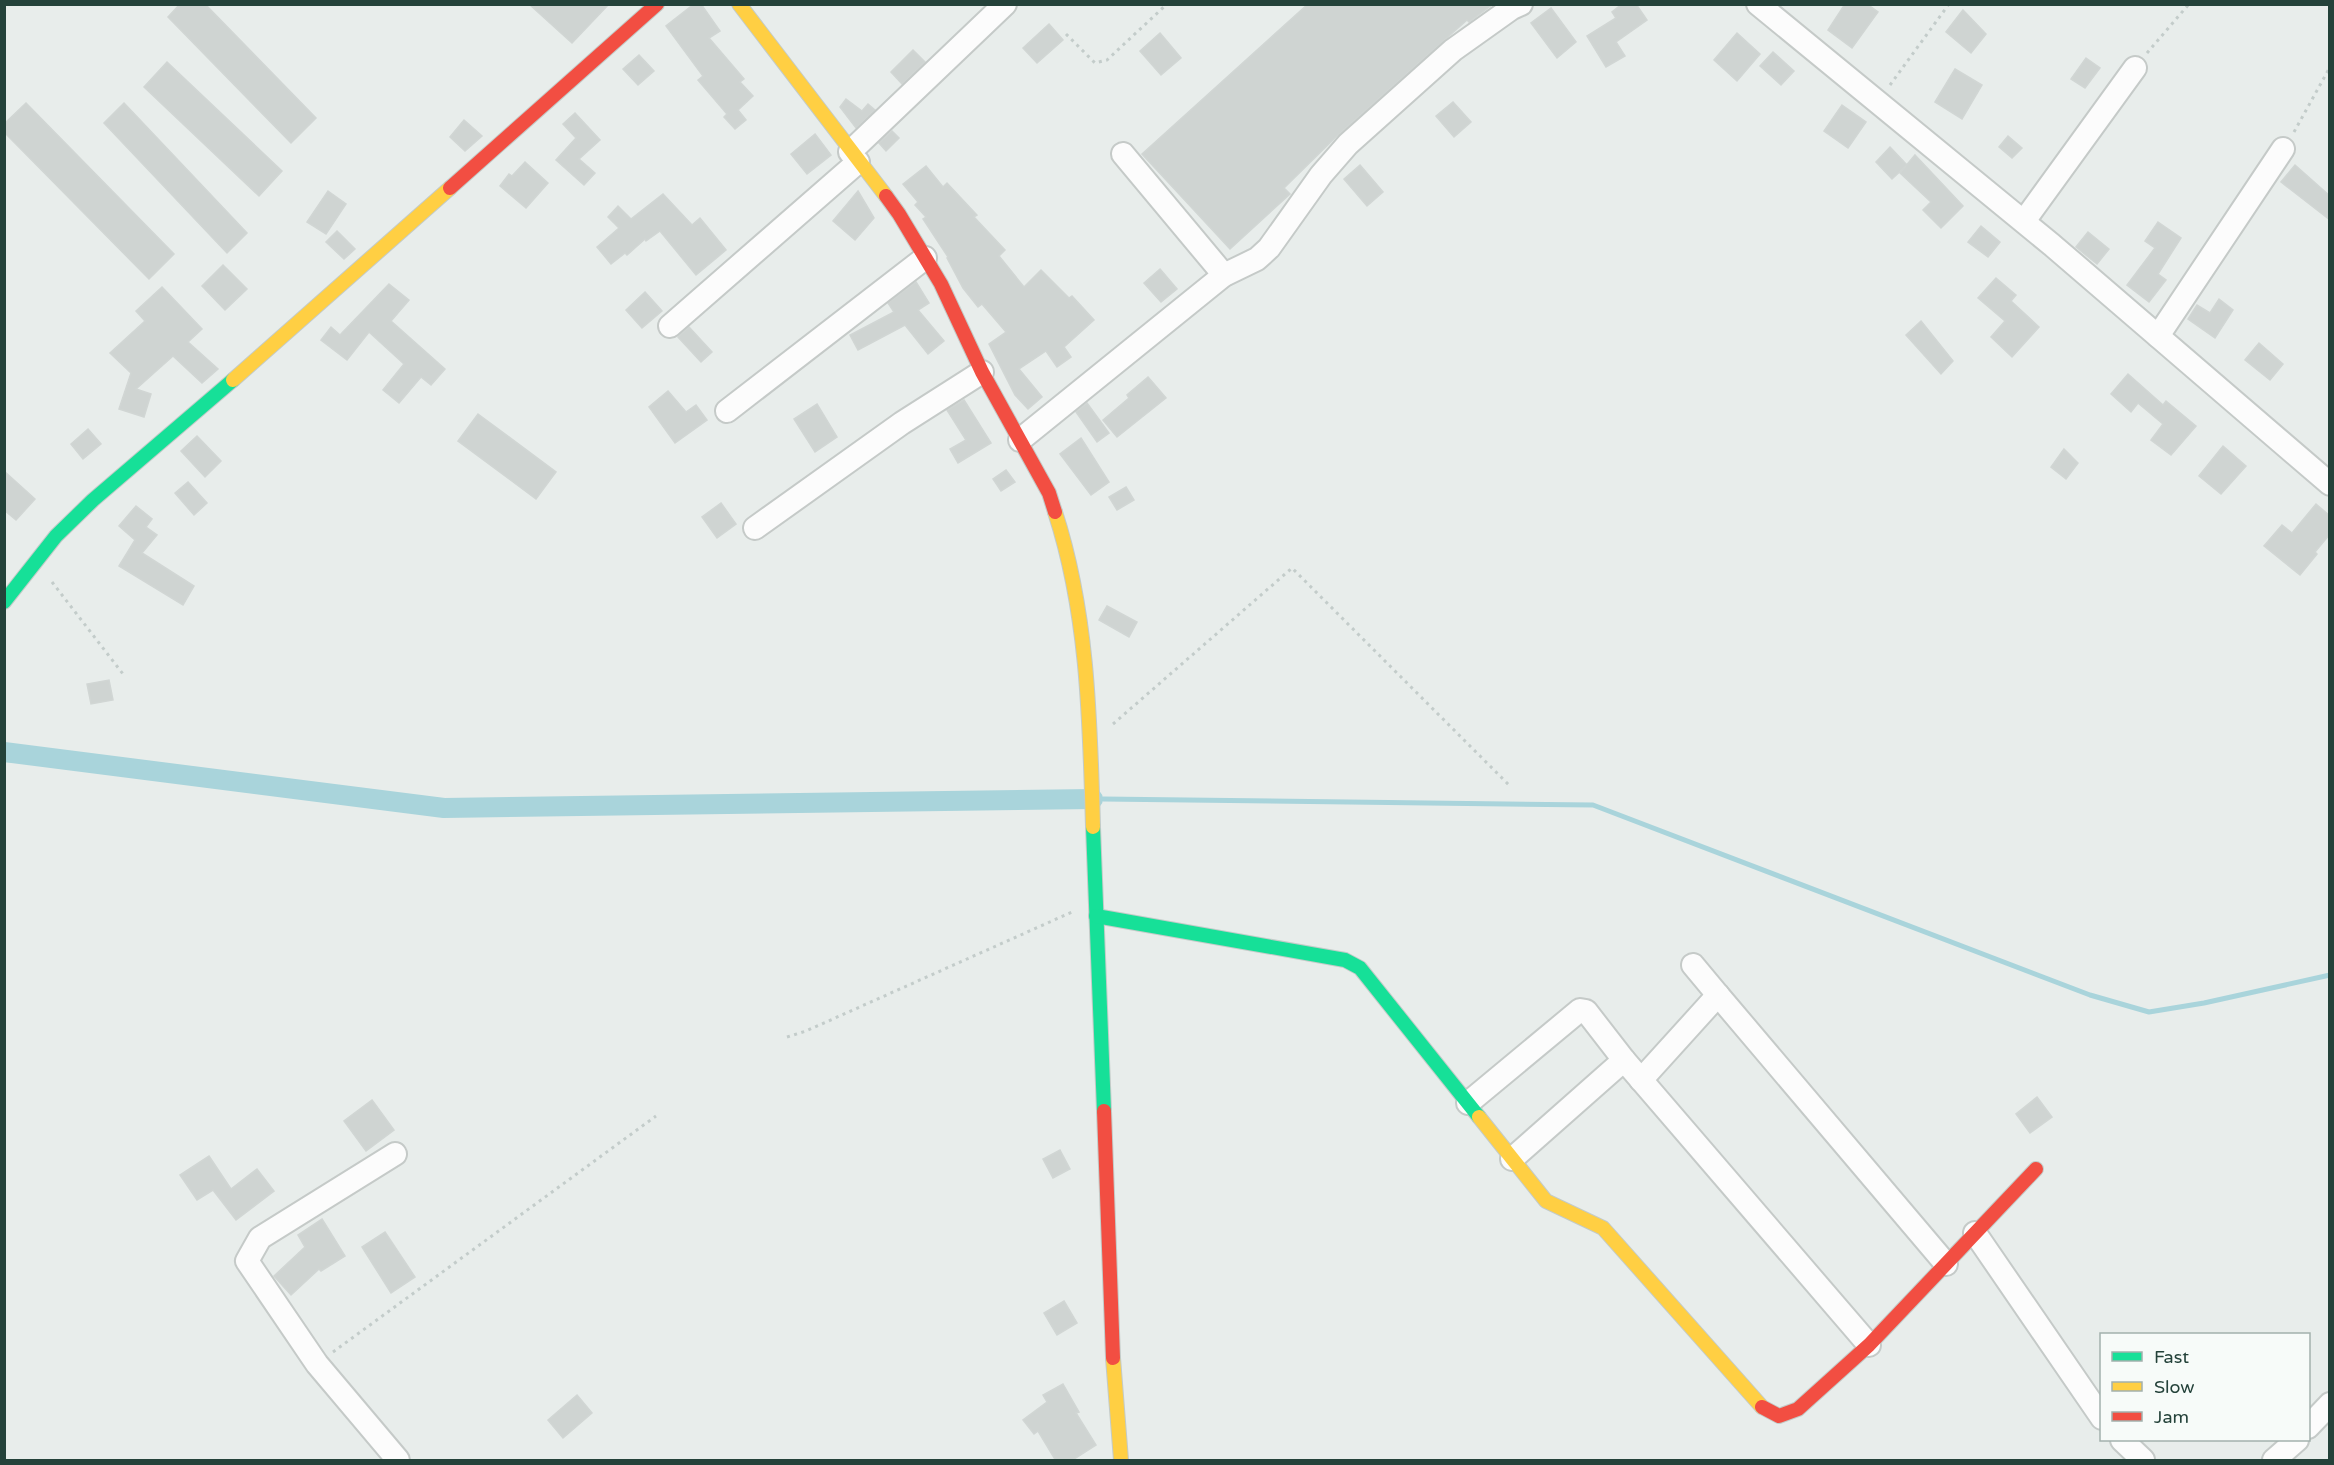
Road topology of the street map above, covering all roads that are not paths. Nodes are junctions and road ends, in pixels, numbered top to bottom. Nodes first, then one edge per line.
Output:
1 (657, 4) edge
2 (739, 4) edge
3 (1005, 4) edge
4 (1521, 4) edge
5 (1758, 4) edge
6 (2135, 68) road end
7 (2283, 149) road end
8 (1123, 154) dead end
9 (854, 157) junction
10 (2024, 221) junction
11 (926, 258) junction
12 (1224, 275) junction
13 (670, 326) dead end
14 (2158, 336) junction
15 (982, 372) junction
16 (727, 411) dead end
17 (1020, 440) junction
18 (2330, 484) edge
19 (755, 528) dead end
20 (4, 602) edge
21 (1096, 916) junction
22 (1693, 966) dead end
23 (1718, 995) junction
24 (1624, 1060) junction
25 (1641, 1080) junction
26 (1468, 1103) junction
27 (395, 1154) dead end
28 (1512, 1159) junction
29 (2036, 1169) dead end
30 (1975, 1233) junction
31 (1946, 1264) junction
32 (1869, 1345) junction
33 (2330, 1404) edge
34 (2100, 1415) edge
35 (2310, 1425) edge
36 (2123, 1441) edge
37 (2296, 1441) edge
38 (398, 1461) edge
39 (1121, 1461) edge
40 (2143, 1461) edge
41 (2274, 1461) edge

1 - 20 street
2 - 9 street
3 - 9 street
4 - 12 street
5 - 10 street
6 - 10 street
7 - 14 street
8 - 12 street
9 - 11 street
9 - 13 street
10 - 14 street
11 - 15 street
11 - 16 street
12 - 17 street
14 - 18 street
15 - 17 street
15 - 19 street
17 - 21 street
21 - 26 street
21 - 39 street
22 - 23 street
23 - 25 street
23 - 31 street
24 - 25 street
24 - 26 street
24 - 28 street
25 - 32 street
26 - 28 street
27 - 38 street
28 - 32 street
29 - 30 street
30 - 31 street
30 - 34 street
31 - 32 street
33 - 35 street
36 - 40 street
37 - 41 street

